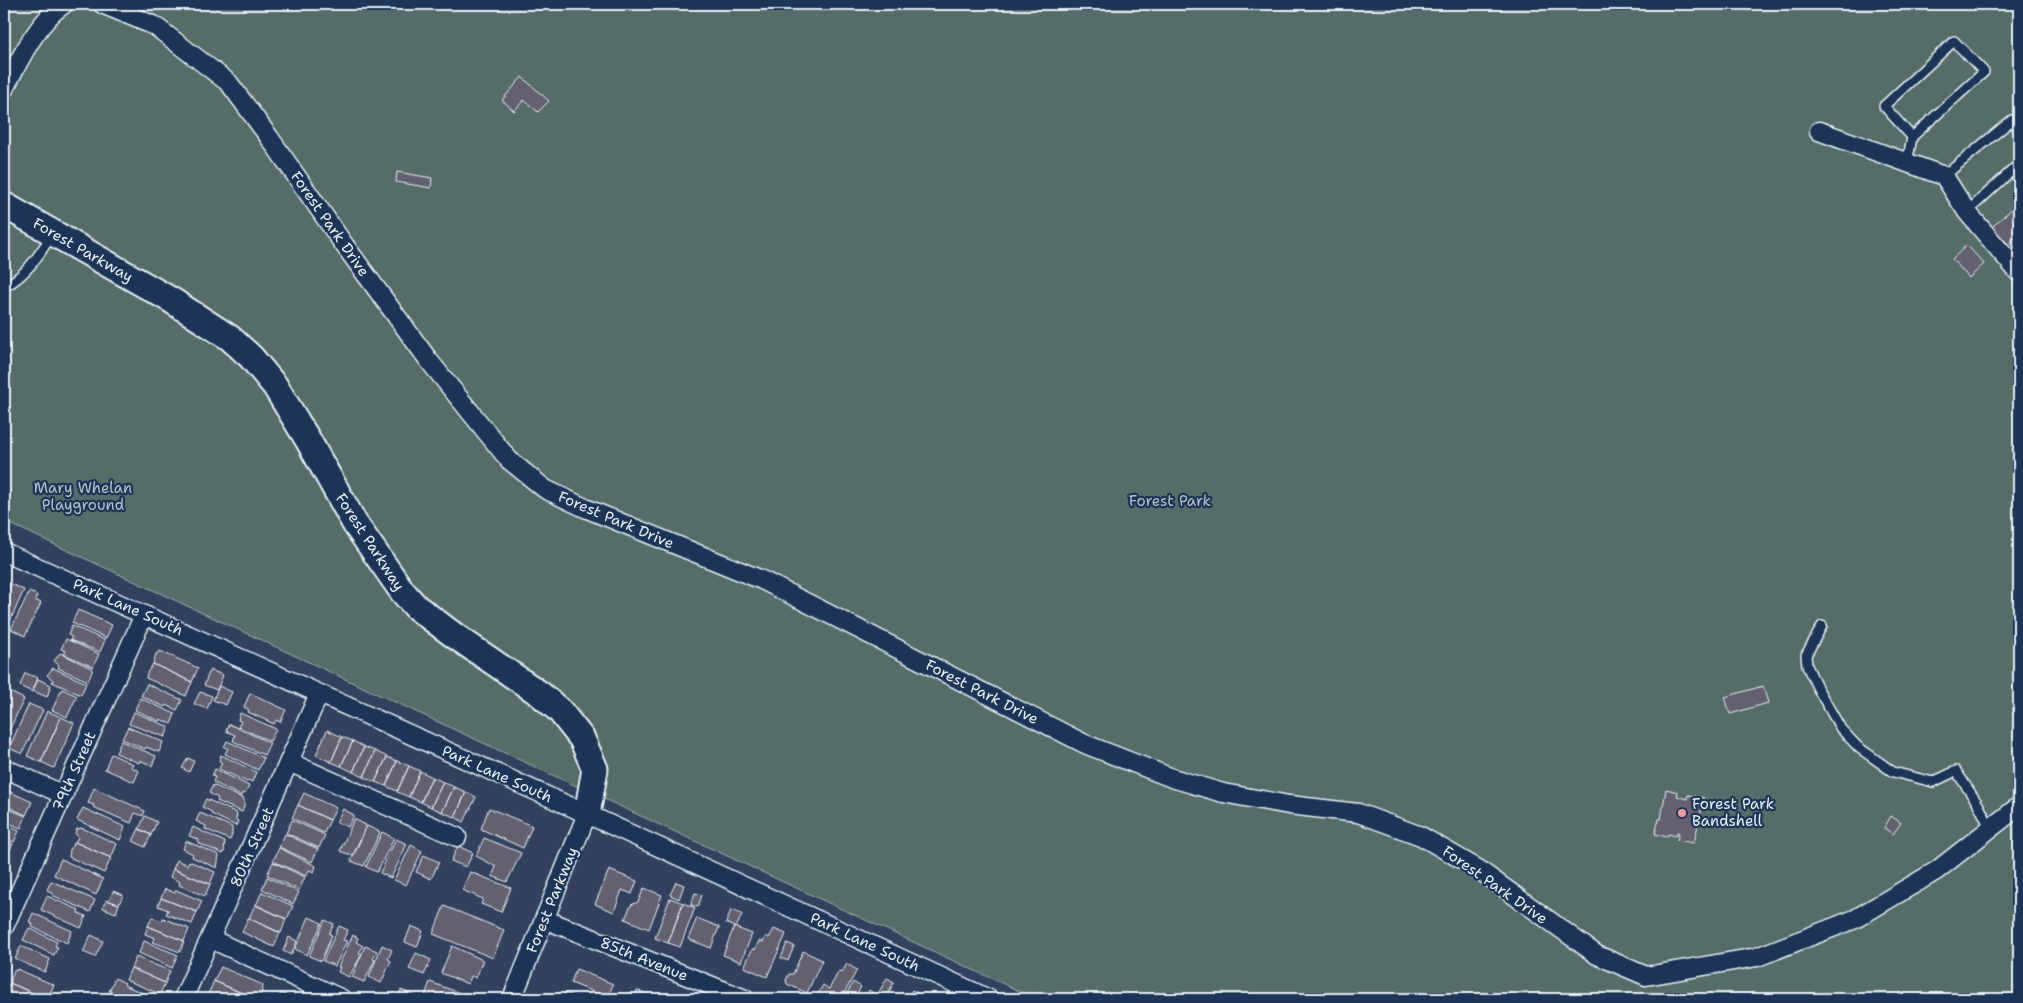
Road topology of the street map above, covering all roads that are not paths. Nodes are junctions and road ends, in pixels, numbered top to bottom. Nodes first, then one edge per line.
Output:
1 (64, 4) edge
2 (102, 4) edge
3 (4, 89) edge
4 (2019, 128) edge
5 (1819, 131) dead end
6 (1912, 137) junction
7 (1906, 163) junction
8 (2019, 164) edge
9 (1944, 176) junction
10 (4, 205) edge
11 (1967, 212) junction
12 (53, 233) junction
13 (2016, 262) edge
14 (4, 287) edge
15 (4, 552) edge
16 (144, 615) junction
17 (1822, 626) dead end
18 (319, 694) junction
19 (289, 762) junction
20 (4, 768) edge
21 (64, 795) junction
22 (2019, 806) edge
23 (587, 814) junction
24 (1991, 829) junction
25 (457, 837) dead end
26 (544, 919) junction
27 (4, 927) edge
28 (211, 939) junction
29 (183, 999) edge
30 (342, 999) edge
31 (512, 999) edge
32 (745, 999) edge
33 (989, 999) edge

1 - 3 street
2 - 24 street, Forest Park Drive
4 - 9 lane
5 - 7 street
6 - 6 lane
6 - 7 lane
7 - 9 street
8 - 11 lane
9 - 11 street
10 - 12 street, Forest Parkway
11 - 13 street
12 - 14 lane
12 - 23 street, Forest Parkway
15 - 16 street, Park Lane South
16 - 18 street, Park Lane South
16 - 21 street, 79th Street
17 - 24 lane
18 - 19 street, 80th Street
18 - 23 street, Park Lane South
19 - 25 street
19 - 28 street, 80th Street
20 - 21 street
21 - 27 street, 79th Street
22 - 24 street, Forest Park Drive
23 - 26 street, Forest Parkway
23 - 33 street, Park Lane South
26 - 31 street, Forest Parkway
26 - 32 street, 85th Avenue
28 - 29 street, 80th Street
28 - 30 street

